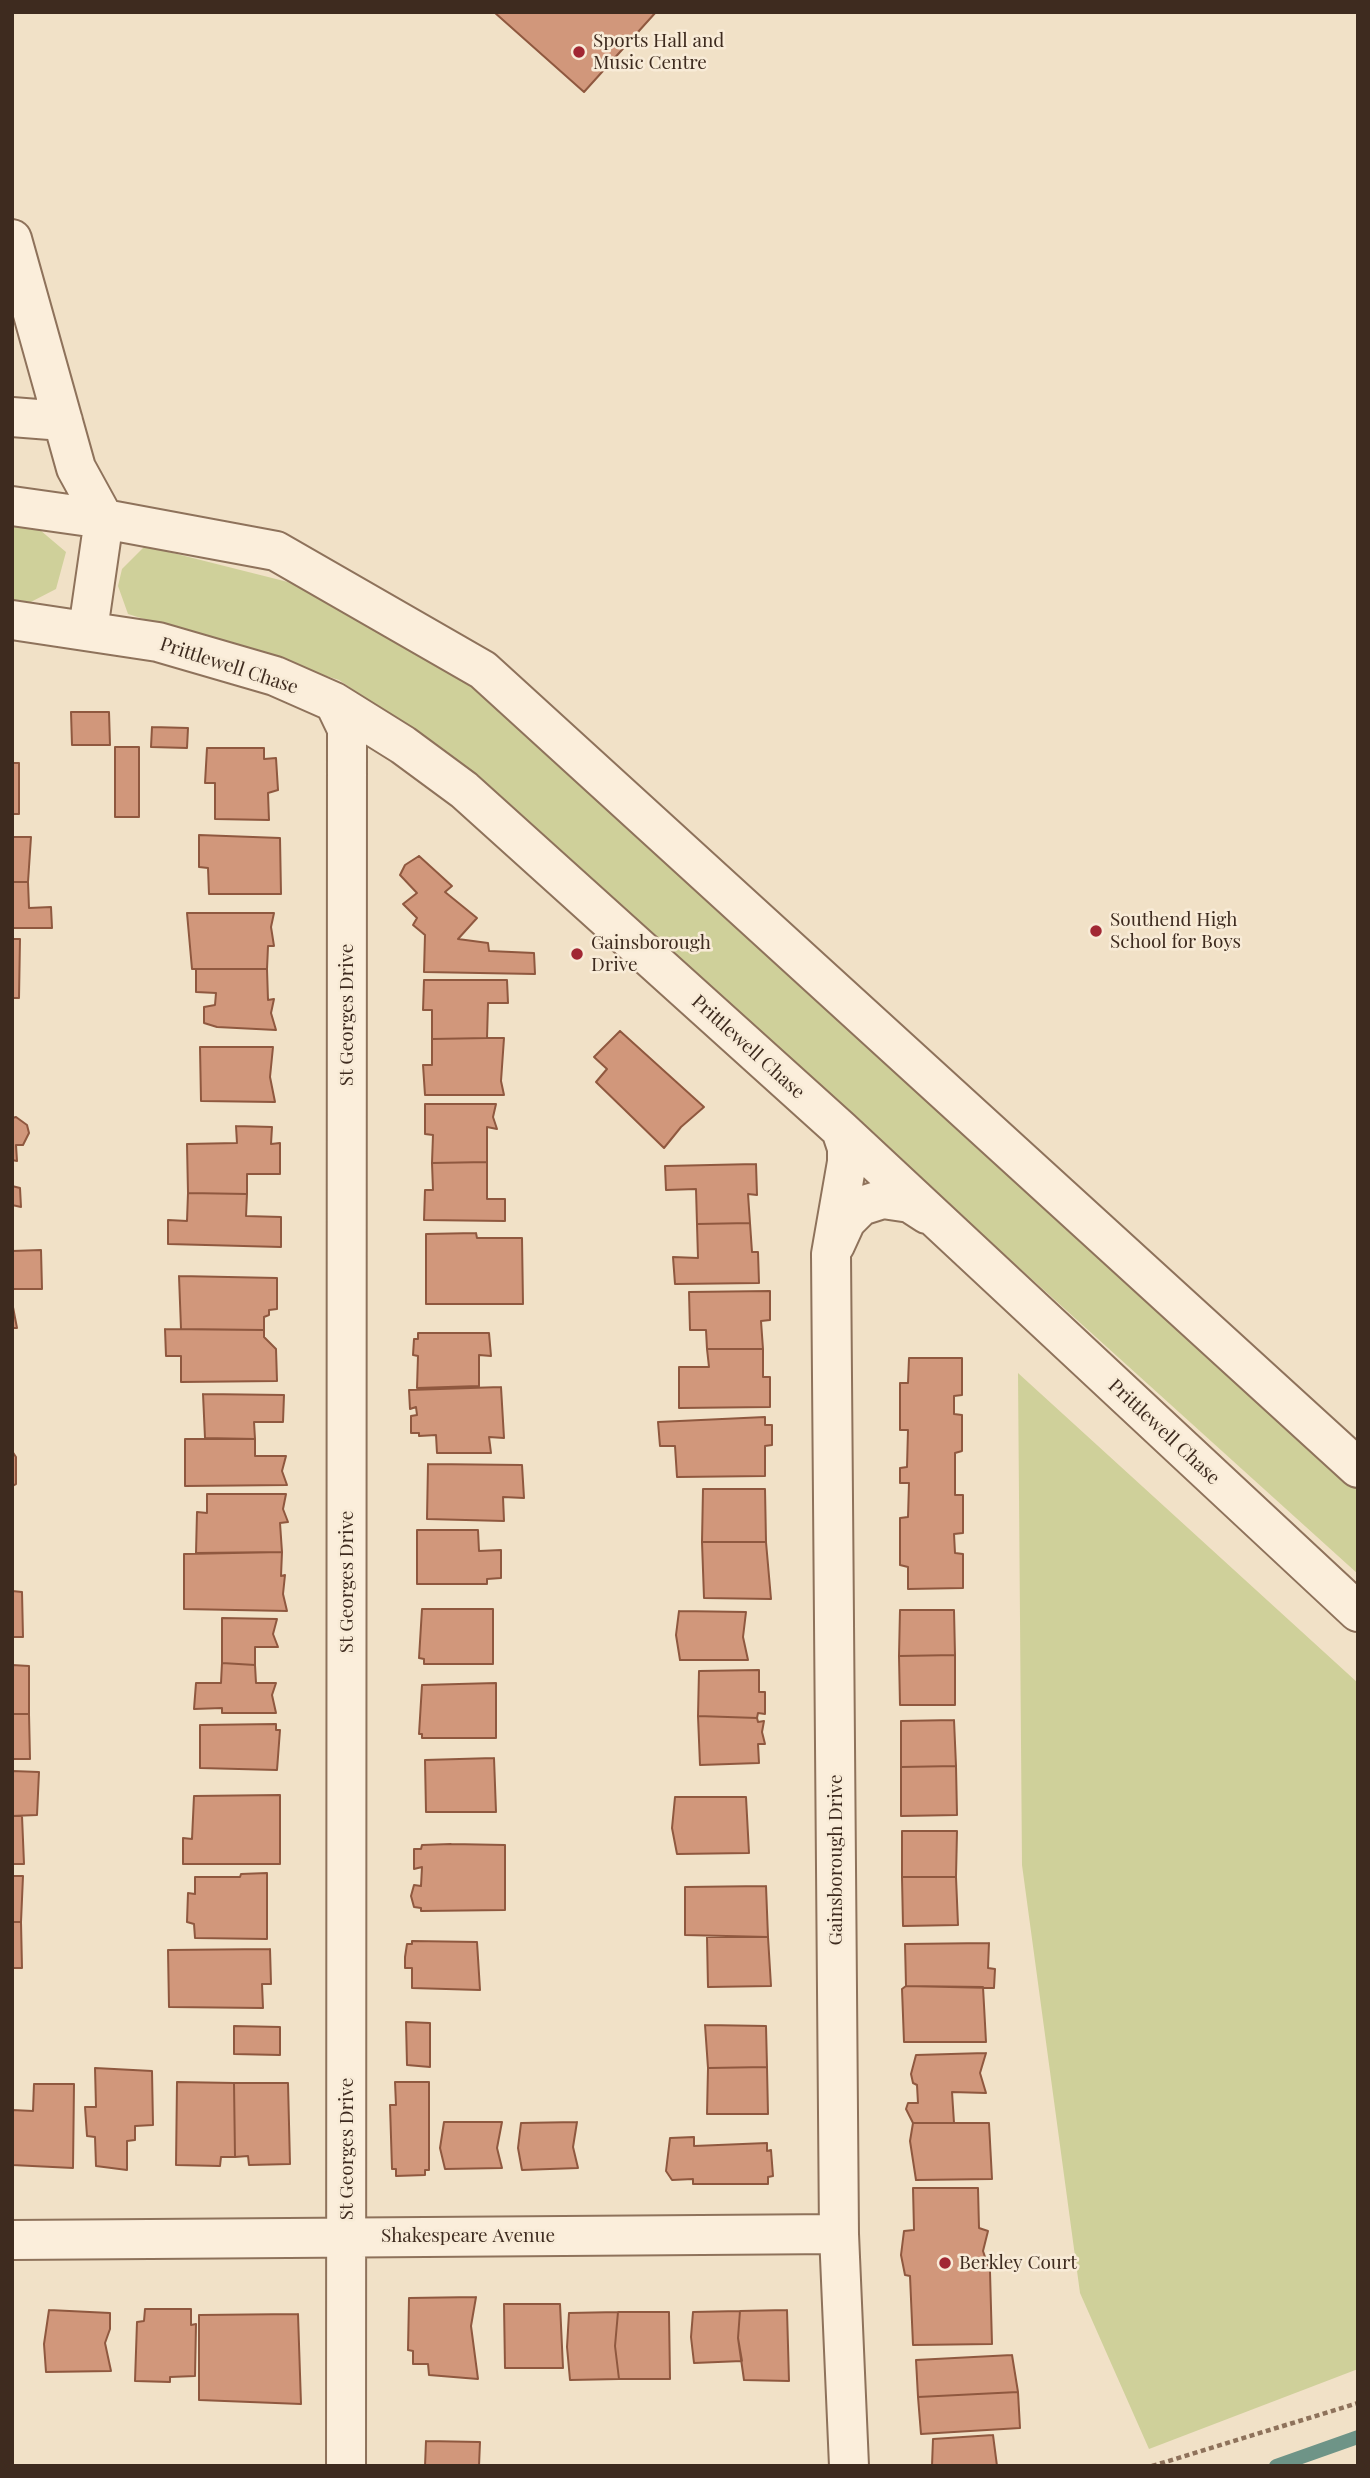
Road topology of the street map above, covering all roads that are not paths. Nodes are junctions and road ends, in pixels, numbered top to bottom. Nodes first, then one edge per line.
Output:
1 (12, 239) edge
2 (12, 417) edge
3 (63, 421) junction
4 (12, 506) edge
5 (104, 519) junction
6 (12, 620) edge
7 (88, 630) junction
8 (334, 702) junction
9 (841, 1130) junction
10 (937, 1220) junction
11 (831, 1254) junction
12 (1358, 1468) edge
13 (1358, 1612) edge
14 (839, 2235) junction
15 (347, 2237) junction
16 (12, 2240) edge
17 (346, 2466) edge
18 (849, 2466) edge

1 - 3 street
2 - 3 street
3 - 5 street
4 - 5 street
5 - 7 street
5 - 12 street
6 - 7 street, Prittlewell Chase
7 - 8 street, Prittlewell Chase
8 - 9 street, Prittlewell Chase
8 - 15 street, St Georges Drive
9 - 10 street, Prittlewell Chase
9 - 11 street, Gainsborough Drive
10 - 11 street, Gainsborough Drive
10 - 13 street, Prittlewell Chase
11 - 14 street, Gainsborough Drive
14 - 15 street, Shakespeare Avenue
14 - 18 street, Gainsborough Drive
15 - 16 street, Shakespeare Avenue
15 - 17 street, St Georges Drive

